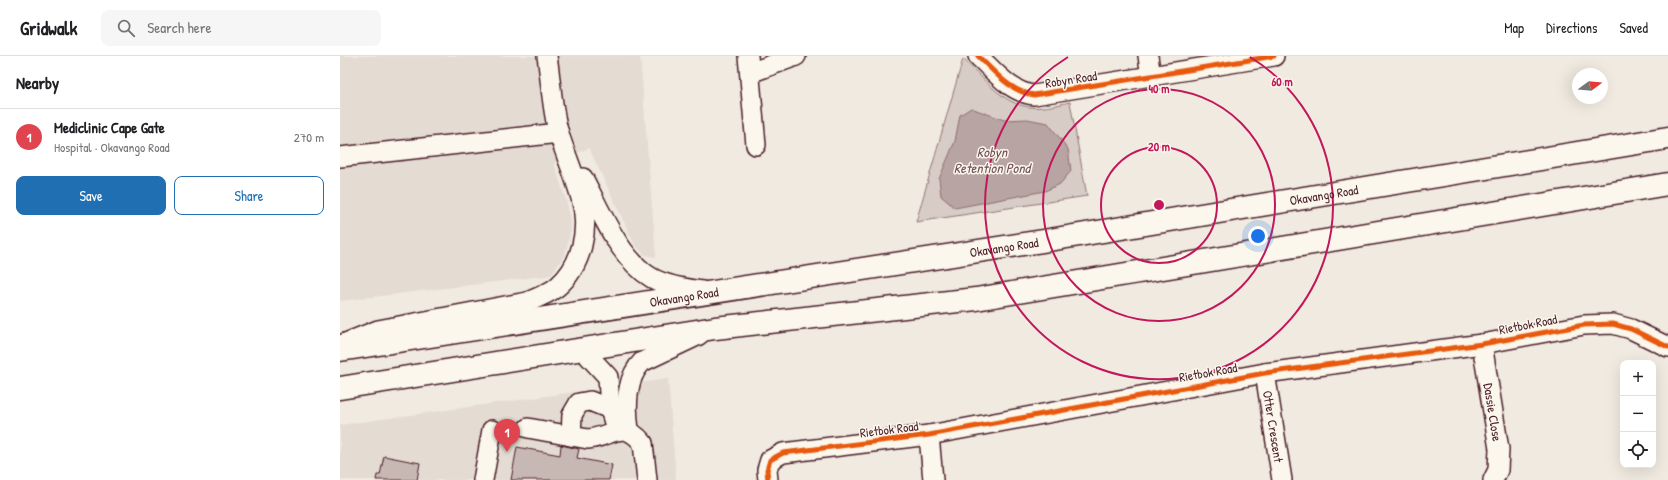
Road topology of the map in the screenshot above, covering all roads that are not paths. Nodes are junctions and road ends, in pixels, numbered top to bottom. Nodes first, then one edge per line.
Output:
1 (547, 56) edge
2 (796, 56) edge
3 (978, 56) edge
4 (1148, 56) edge
5 (1274, 56) edge
6 (749, 64) edge
7 (1151, 77) junction
8 (559, 133) junction
9 (1668, 138) edge
10 (756, 145) dead end
11 (340, 157) edge
12 (1668, 184) edge
13 (716, 292) junction
14 (715, 328) junction
15 (1482, 344) junction
16 (340, 346) edge
17 (1668, 347) edge
18 (340, 350) edge
19 (583, 350) junction
20 (1265, 373) junction
21 (340, 388) edge
22 (610, 410) junction
23 (528, 428) dead end
24 (492, 430) dead end
25 (622, 430) junction
26 (930, 435) junction
27 (571, 436) junction
28 (483, 480) edge
29 (647, 480) edge
30 (768, 480) edge
31 (933, 480) edge
32 (1282, 480) edge
33 (1493, 480) edge

1 - 8 street
2 - 6 street
3 - 7 street, Robyn Road
4 - 7 street
5 - 7 street, Robyn Road
6 - 10 street
8 - 11 street
8 - 13 street
8 - 16 street
9 - 13 main road, Okavango Road
12 - 14 main road
13 - 18 main road, Okavango Road
14 - 19 main road
14 - 25 street
15 - 17 street, Rietbok Road
15 - 20 street, Rietbok Road
15 - 33 street, Dassie Close
19 - 21 main road
19 - 22 street
20 - 26 street, Rietbok Road
20 - 32 street, Otter Crescent
22 - 25 street
22 - 27 street
23 - 27 street
24 - 28 street
25 - 27 street
25 - 29 street
26 - 30 street, Rietbok Road
26 - 31 street

